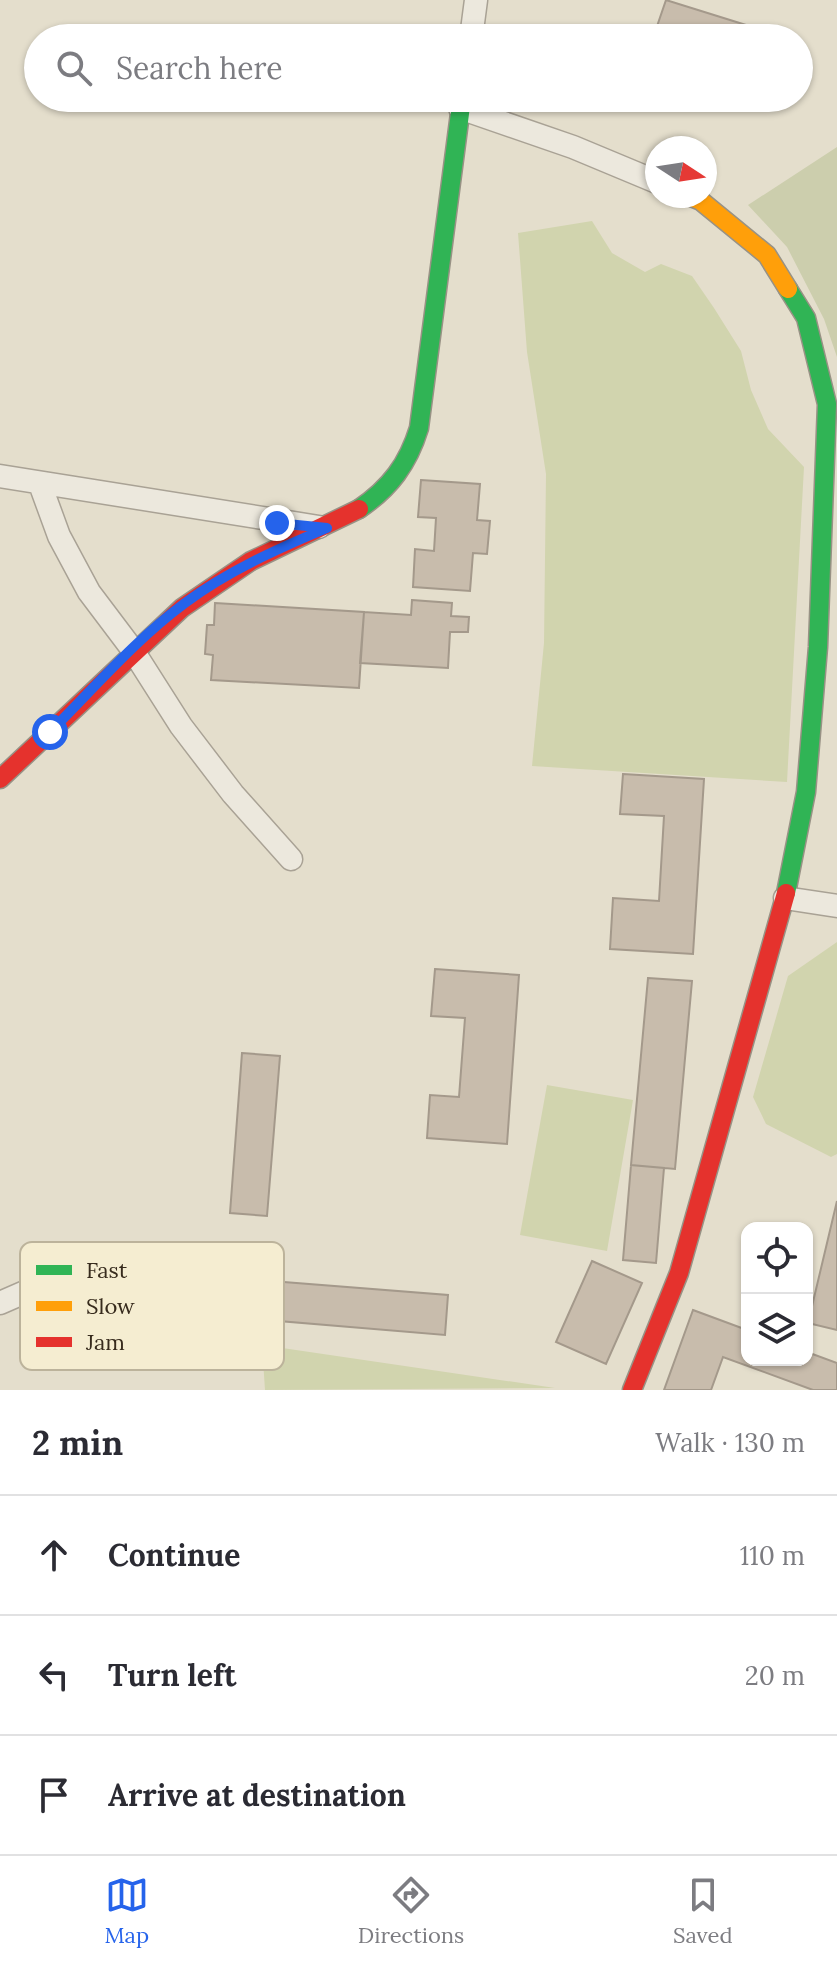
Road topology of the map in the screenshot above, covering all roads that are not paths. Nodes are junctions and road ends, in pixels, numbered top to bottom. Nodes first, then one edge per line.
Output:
1 (476, 0) edge
2 (473, 24) edge
3 (460, 112) edge
4 (484, 112) edge
5 (645, 177) edge
6 (710, 208) edge
7 (0, 476) edge
8 (40, 484) junction
9 (327, 528) junction
10 (132, 649) junction
11 (0, 779) edge
12 (291, 859) dead end
13 (785, 898) junction
14 (837, 906) edge
15 (20, 1294) edge
16 (0, 1303) edge
17 (632, 1390) edge

1 - 2 street
3 - 9 street
4 - 5 street
6 - 13 street
7 - 8 street
8 - 9 street
8 - 10 street
9 - 10 street
10 - 11 street
10 - 12 street
13 - 14 street
13 - 17 street
15 - 16 street

